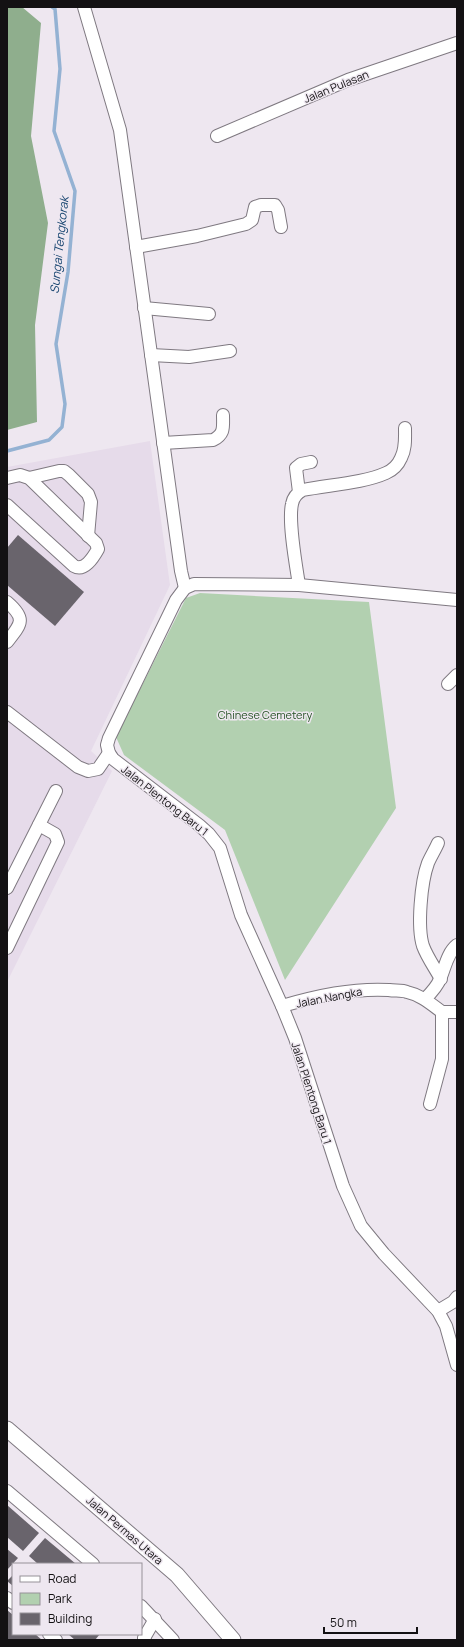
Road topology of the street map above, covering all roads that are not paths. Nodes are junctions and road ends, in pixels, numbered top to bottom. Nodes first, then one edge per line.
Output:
1 (84, 7) edge
2 (457, 43) edge
3 (217, 136) dead end
4 (281, 227) dead end
5 (136, 247) junction
6 (144, 308) junction
7 (208, 314) dead end
8 (230, 351) dead end
9 (151, 355) junction
10 (223, 415) dead end
11 (405, 428) dead end
12 (163, 443) junction
13 (311, 462) dead end
14 (7, 478) edge
15 (29, 478) junction
16 (299, 492) junction
17 (7, 505) edge
18 (88, 536) junction
19 (299, 585) junction
20 (185, 588) junction
21 (457, 600) edge
22 (7, 602) edge
23 (7, 642) edge
24 (457, 675) edge
25 (448, 684) dead end
26 (7, 712) edge
27 (109, 753) junction
28 (56, 791) dead end
29 (39, 825) junction
30 (438, 843) dead end
31 (7, 888) edge
32 (457, 945) edge
33 (7, 948) edge
34 (441, 979) junction
35 (425, 999) junction
36 (282, 1006) junction
37 (442, 1012) junction
38 (457, 1012) edge
39 (430, 1104) dead end
40 (457, 1297) edge
41 (438, 1311) junction
42 (457, 1365) edge
43 (7, 1429) edge
44 (7, 1491) edge
45 (92, 1563) edge
46 (142, 1607) edge
47 (154, 1619) junction
48 (145, 1640) edge
49 (173, 1640) edge
50 (233, 1640) edge

1 - 5 street
2 - 3 street, Jalan Pulasan
4 - 5 street
5 - 6 street
6 - 7 street
6 - 9 street
8 - 9 street
9 - 12 street
10 - 12 street
11 - 16 street
12 - 20 street
13 - 16 street
14 - 15 street
15 - 18 street
15 - 18 street
16 - 19 street
17 - 18 street
19 - 20 street
19 - 21 street
20 - 27 street
22 - 23 street
24 - 25 street
26 - 27 street
27 - 36 street, Jalan Plentong Baru 1
28 - 29 street
29 - 31 street
29 - 33 street
30 - 34 street
32 - 34 street
34 - 35 street
35 - 36 street, Jalan Nangka
35 - 37 street, Jalan Nangka
36 - 41 street, Jalan Plentong Baru 1
37 - 38 street
37 - 39 street
40 - 41 street
41 - 42 street, Jalan Plentong Baru 1
43 - 50 main road, Jalan Permas Utara
44 - 45 street
46 - 47 street
47 - 48 street
47 - 49 street

